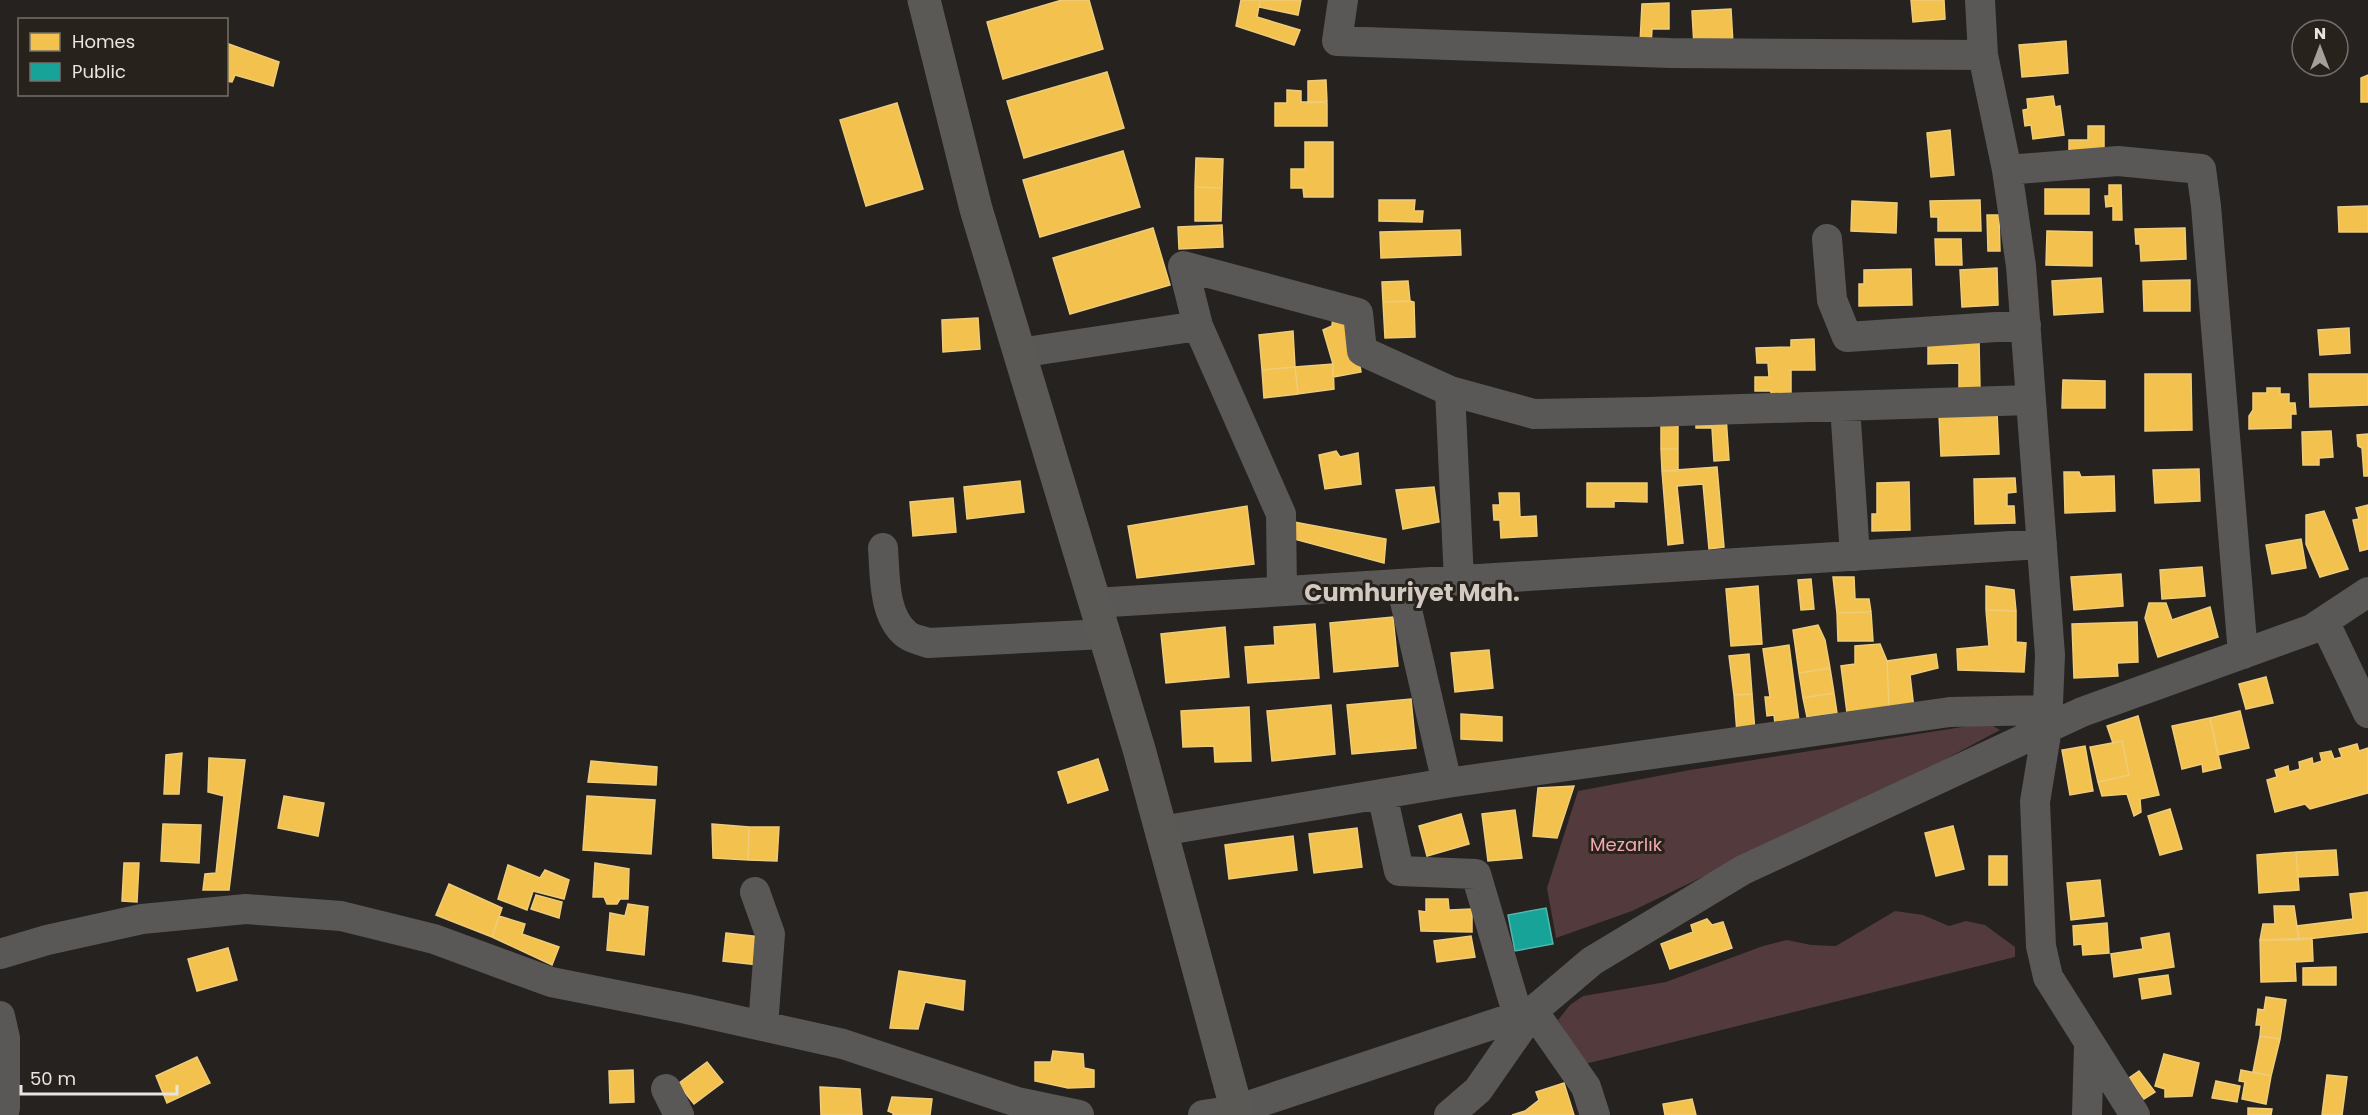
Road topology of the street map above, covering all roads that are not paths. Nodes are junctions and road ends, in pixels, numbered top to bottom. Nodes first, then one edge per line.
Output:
1 (924, 0) edge
2 (1343, 0) edge
3 (1980, 0) edge
4 (1983, 55) junction
5 (2007, 170) junction
6 (1827, 239) dead end
7 (2026, 325) junction
8 (1198, 326) junction
9 (1019, 353) junction
10 (1450, 391) junction
11 (2031, 400) junction
12 (1845, 406) junction
13 (2042, 544) junction
14 (883, 548) dead end
15 (1855, 556) junction
16 (1459, 580) junction
17 (1401, 584) junction
18 (1282, 591) junction
19 (2368, 592) edge
20 (1094, 603) junction
21 (2324, 621) junction
22 (1104, 634) junction
23 (2242, 654) junction
24 (2368, 713) edge
25 (2047, 719) junction
26 (1447, 783) junction
27 (1382, 794) junction
28 (1161, 831) junction
29 (755, 892) dead end
30 (0, 954) edge
31 (1526, 1013) junction
32 (0, 1016) edge
33 (764, 1026) junction
34 (2089, 1045) junction
35 (1237, 1112) edge
36 (3, 1115) edge
37 (1079, 1115) edge
38 (1203, 1115) edge
39 (1449, 1115) edge
40 (1595, 1115) edge
41 (2087, 1115) edge
42 (2135, 1115) edge

1 - 9 main road
2 - 4 street
3 - 4 street
4 - 5 street
5 - 7 street
5 - 23 street
6 - 7 street
7 - 11 street
8 - 9 street
8 - 10 street
8 - 18 street
9 - 20 main road
10 - 12 street
10 - 16 street
11 - 12 street
11 - 13 street
12 - 15 street
13 - 15 street
13 - 25 street
14 - 22 street
15 - 16 street
16 - 17 street
17 - 18 street
17 - 26 street
18 - 20 street
19 - 21 street
20 - 22 main road
21 - 23 street
21 - 24 street
22 - 28 main road
23 - 25 street
25 - 26 street
25 - 31 street
25 - 34 street
26 - 27 street
27 - 28 street
27 - 31 street
28 - 35 main road
29 - 33 street
30 - 33 street
31 - 35 street
31 - 39 street
31 - 40 street
32 - 36 street
33 - 37 street
34 - 41 street
34 - 42 street
35 - 38 street

